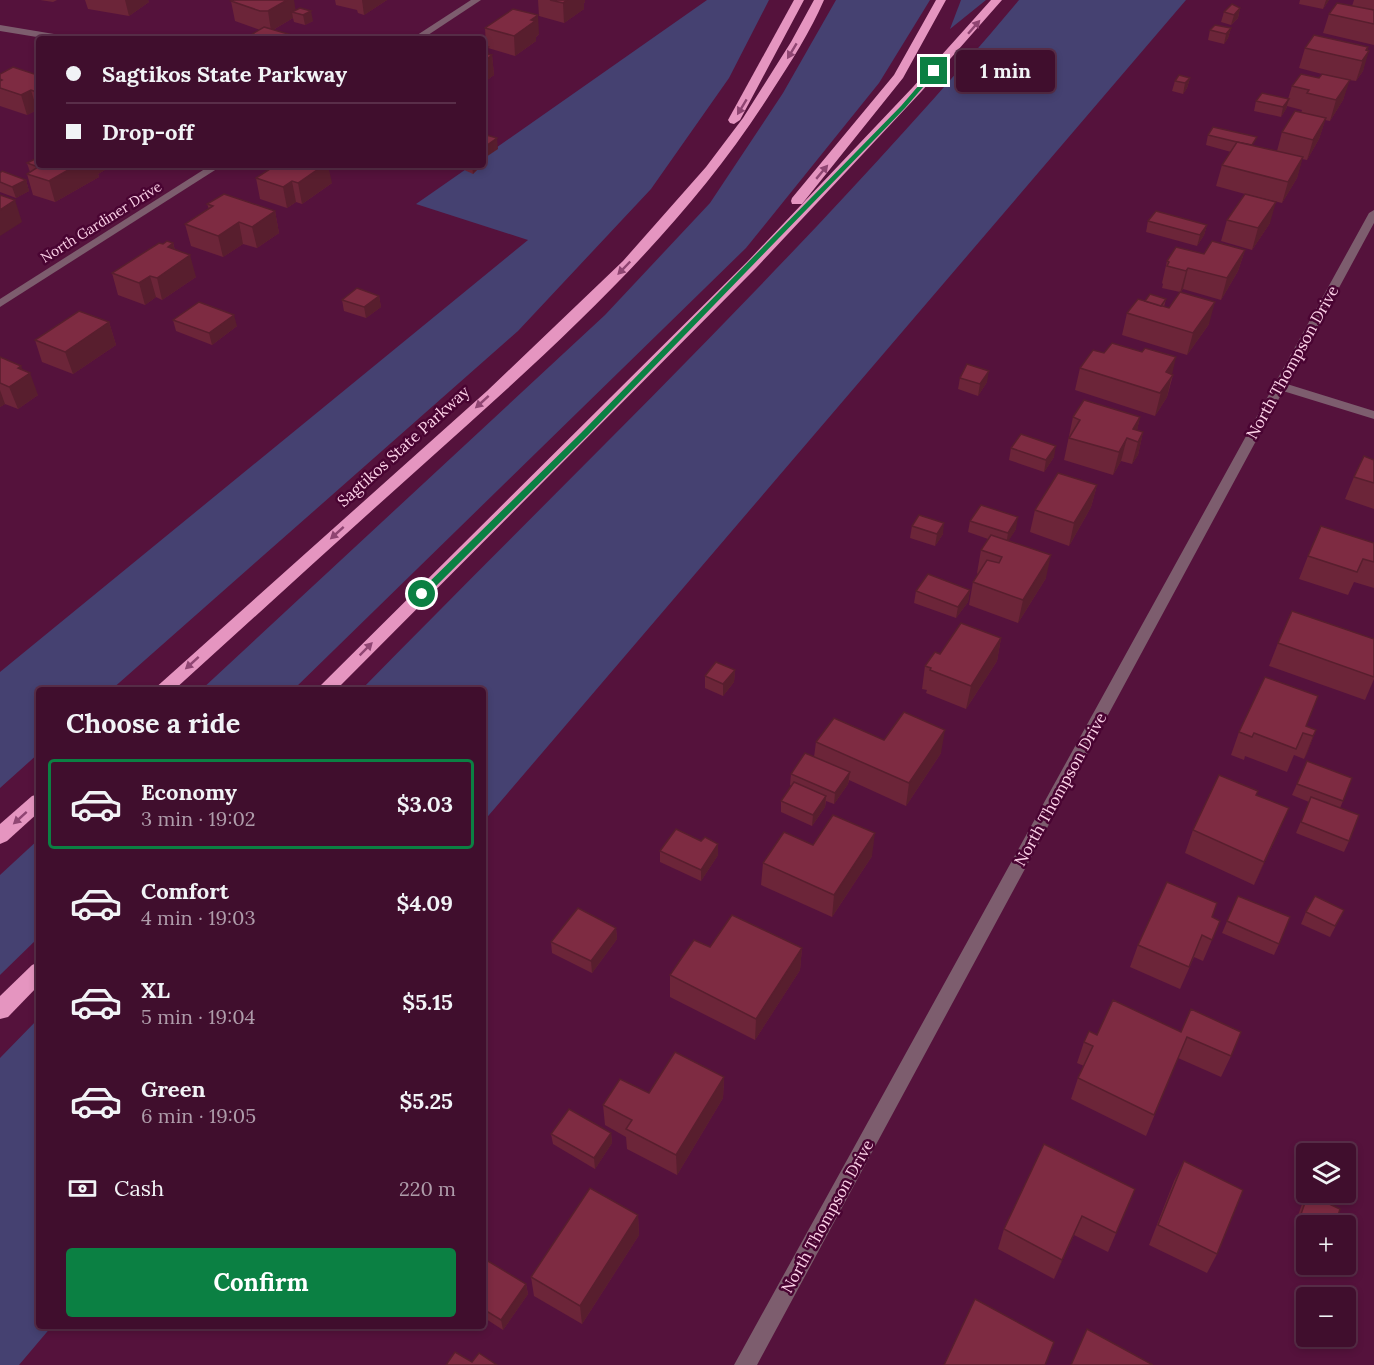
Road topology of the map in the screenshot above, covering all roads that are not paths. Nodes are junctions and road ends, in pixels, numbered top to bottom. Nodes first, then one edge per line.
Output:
1 (477, 0) edge
2 (799, 0) edge
3 (819, 0) edge
4 (941, 0) edge
5 (997, 0) edge
6 (0, 28) edge
7 (48, 36) edge
8 (421, 36) edge
9 (213, 168) edge
10 (1374, 213) edge
11 (664, 226) junction
12 (0, 304) edge
13 (1280, 386) junction
14 (1374, 415) edge
15 (585, 433) junction
16 (165, 687) edge
17 (328, 687) edge
18 (36, 804) edge
19 (0, 836) edge
20 (36, 974) edge
21 (0, 1010) edge
22 (745, 1365) edge

1 - 8 street
2 -> 11 highway
3 -> 11 highway
15 -> 4 highway
15 -> 5 highway
6 - 7 street
9 - 12 street, North Gardiner Drive
10 - 13 street, North Thompson Drive
11 -> 16 highway, Sagtikos State Parkway
13 - 14 street
13 - 22 street, North Thompson Drive
17 -> 15 highway
18 -> 19 highway
20 - 21 highway

